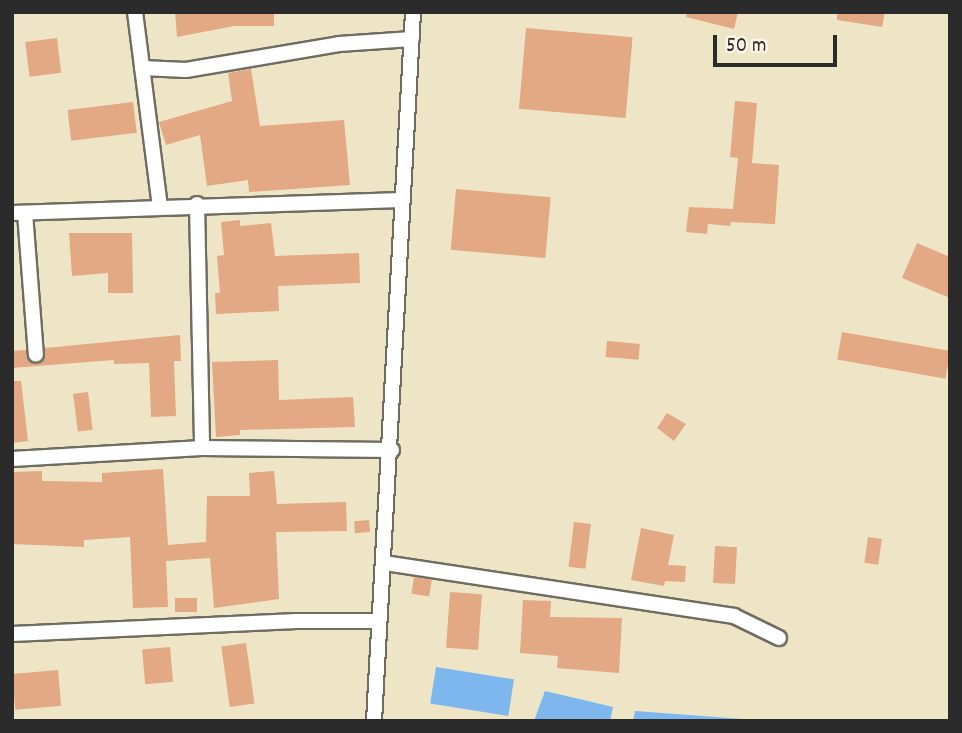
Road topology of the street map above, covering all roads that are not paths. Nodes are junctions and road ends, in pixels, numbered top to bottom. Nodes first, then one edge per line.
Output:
1 (135, 12) edge
2 (413, 12) edge
3 (412, 39) junction
4 (142, 68) junction
5 (402, 200) junction
6 (197, 204) junction
7 (160, 207) junction
8 (18, 213) edge
9 (36, 355) dead end
10 (202, 448) junction
11 (392, 450) junction
12 (12, 459) edge
13 (384, 564) junction
14 (379, 621) junction
15 (12, 634) edge
16 (779, 638) dead end
17 (374, 721) edge

1 - 4 street
2 - 3 street
3 - 4 street
3 - 5 street
4 - 7 street
5 - 6 street
5 - 11 street
6 - 7 street
6 - 10 street
7 - 8 street
8 - 9 street
10 - 11 street
10 - 12 street
11 - 13 street
13 - 14 street
13 - 16 street
14 - 15 street
14 - 17 street

